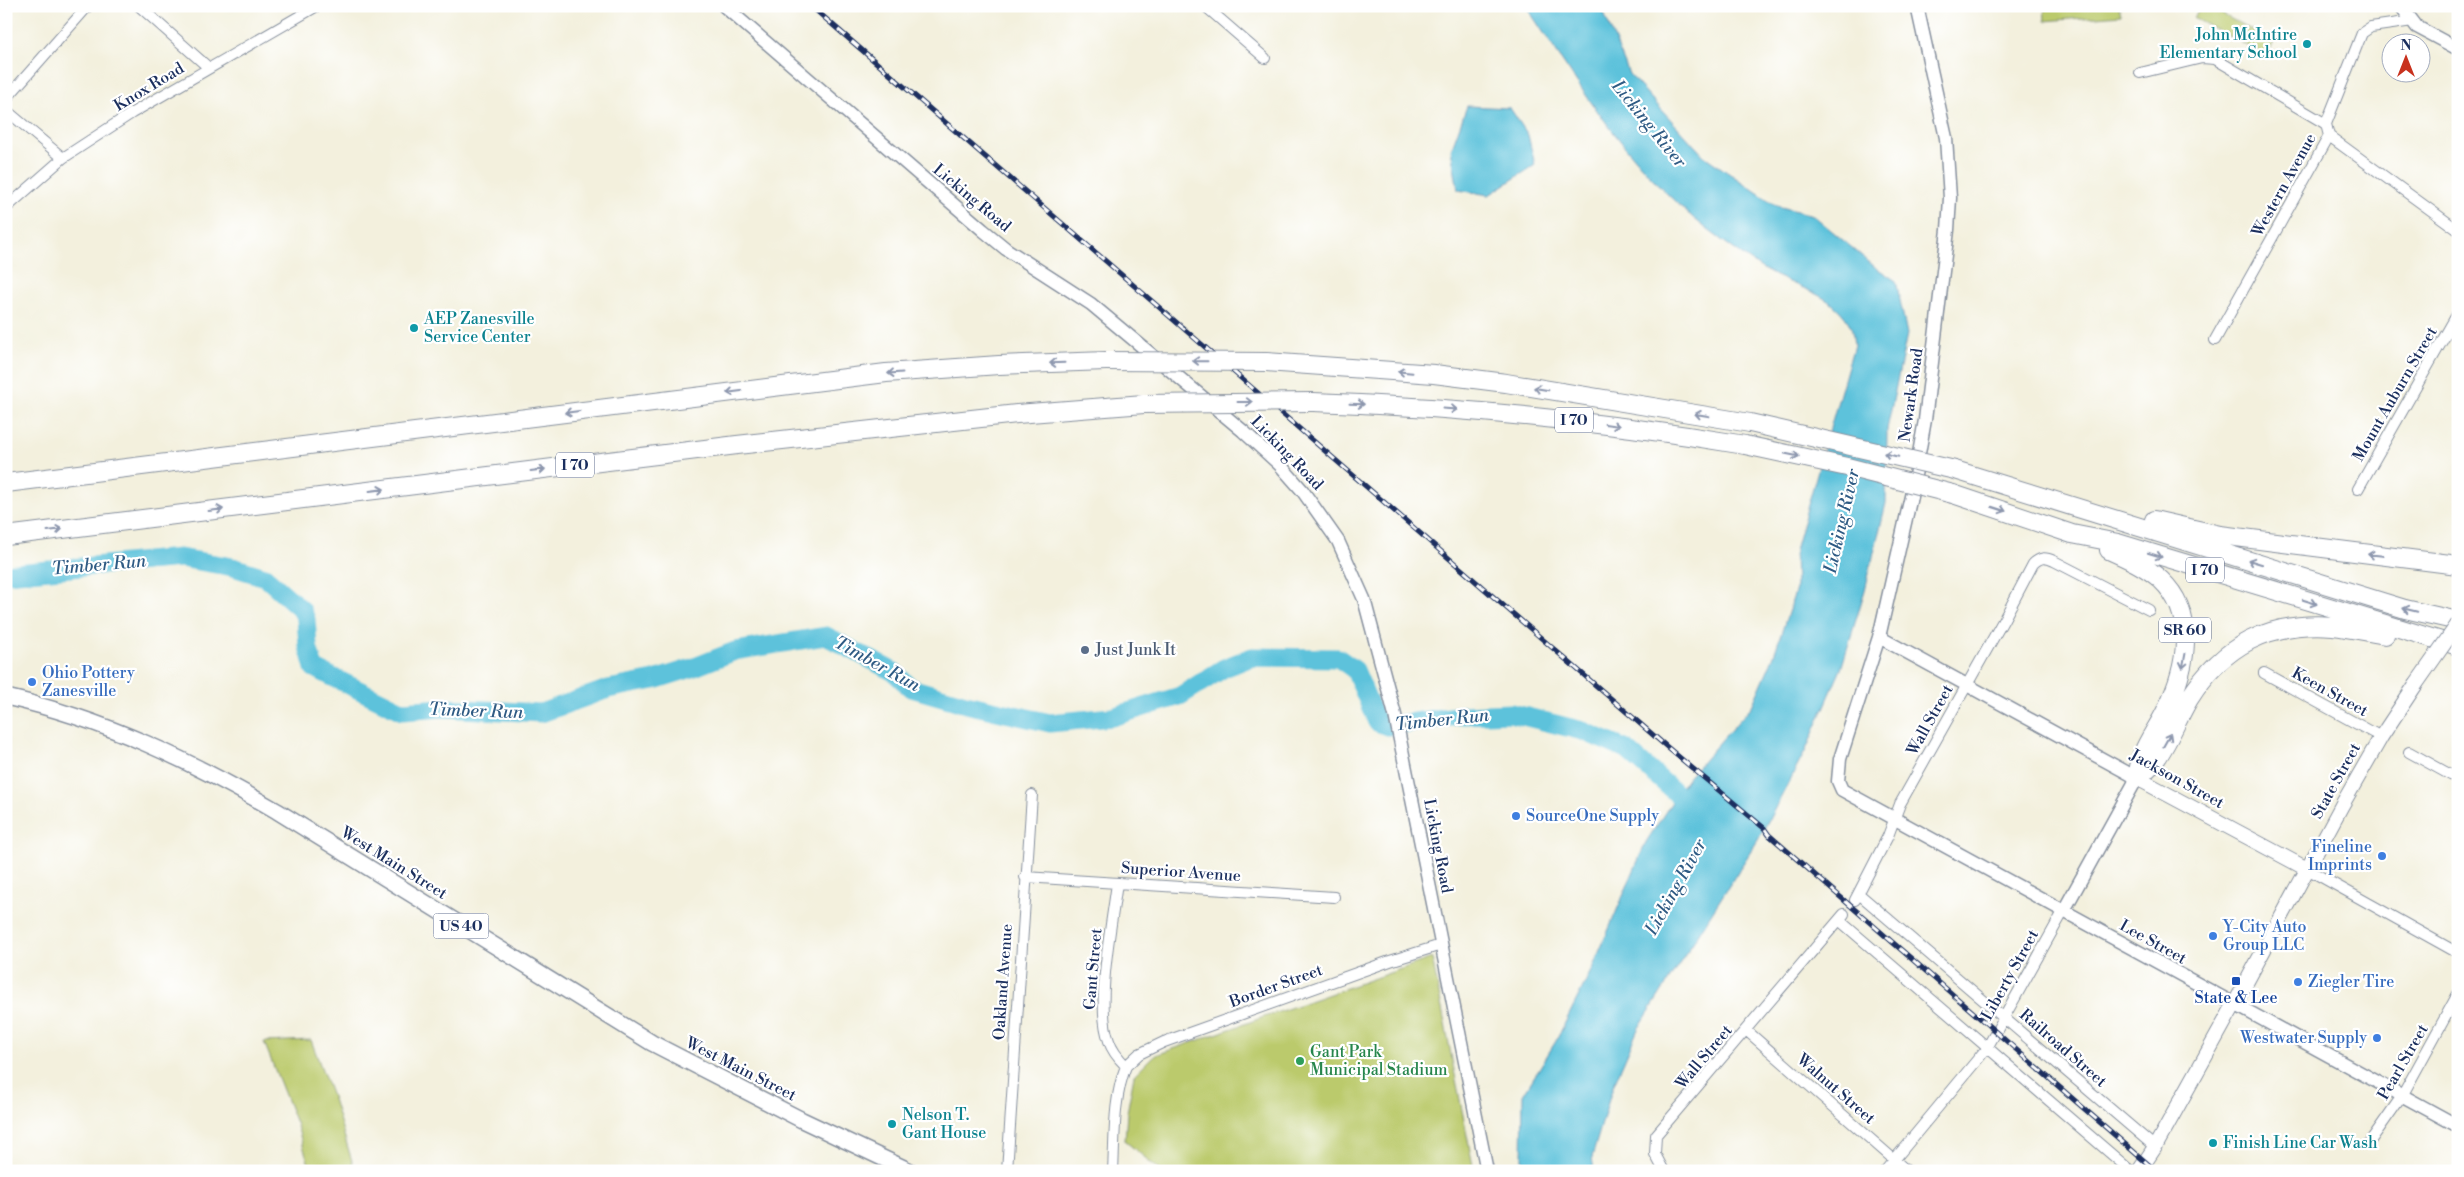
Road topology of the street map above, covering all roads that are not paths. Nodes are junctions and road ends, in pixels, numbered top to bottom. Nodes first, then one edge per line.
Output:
1 (88, 6) edge
2 (139, 6) edge
3 (318, 6) edge
4 (724, 6) edge
5 (1205, 6) edge
6 (1917, 6) edge
7 (2401, 6) edge
8 (2413, 21) junction
9 (2458, 49) edge
10 (1265, 58) dead end
11 (209, 68) junction
12 (2140, 73) dead end
13 (6, 99) edge
14 (6, 110) edge
15 (2326, 124) junction
16 (2329, 136) junction
17 (63, 158) junction
18 (6, 208) edge
19 (2458, 230) edge
20 (2458, 313) edge
21 (2215, 340) dead end
22 (6, 483) edge
23 (2358, 489) dead end
24 (2072, 505) junction
25 (2072, 534) junction
26 (6, 536) edge
27 (2458, 566) edge
28 (2149, 610) dead end
29 (2458, 623) edge
30 (1879, 637) junction
31 (2458, 646) edge
32 (2264, 673) dead end
33 (1967, 686) junction
34 (6, 697) edge
35 (2381, 737) junction
36 (2409, 752) dead end
37 (2137, 778) junction
38 (2458, 779) edge
39 (1838, 781) joint
40 (1032, 795) dead end
41 (1894, 820) junction
42 (2307, 869) junction
43 (1025, 876) junction
44 (1117, 883) junction
45 (1334, 897) dead end
46 (1857, 897) joint
47 (2063, 912) junction
48 (1441, 945) junction
49 (2458, 953) edge
50 (2458, 994) edge
51 (2234, 1005) junction
52 (2005, 1018) junction
53 (1746, 1030) junction
54 (1987, 1048) junction
55 (1126, 1066) junction
56 (2402, 1096) junction
57 (2458, 1126) edge
58 (2369, 1143) dead end
59 (2155, 1147) junction
60 (1895, 1160) junction
61 (910, 1171) edge
62 (1006, 1171) edge
63 (1113, 1171) edge
64 (1487, 1171) edge
65 (1664, 1171) edge
66 (1885, 1171) edge
67 (1907, 1171) edge
68 (2130, 1171) edge
69 (2139, 1171) edge

1 - 13 street
2 - 11 street
3 - 11 street, Knox Road
4 - 48 street, Licking Road
5 - 10 street
6 - 30 street, Newark Road
7 - 8 street
8 - 9 street
8 - 15 street, Western Avenue
11 - 17 street, Knox Road
12 - 15 street
14 - 17 street
15 - 16 street, Western Avenue
16 - 19 street
16 - 21 street, Western Avenue
17 - 18 street, Knox Road
20 - 23 street, Mount Auburn Street
24 -> 22 highway, I 70, bridge
27 -> 24 highway
29 -> 24 highway, I 70
26 -> 25 highway, I 70, bridge
25 -> 31 highway, I 70
25 -> 37 highway, SR 60
28 - 33 street, Wall Street
29 - 35 main road, State Street, bridge
30 - 33 street, Jackson Street
30 - 39 street, Newark Road
37 -> 31 highway
32 - 35 street, Keen Street
33 - 37 street, Jackson Street
33 - 41 street, Wall Street
34 - 61 main road, West Main Street / US 40
35 - 42 main road, State Street
36 - 38 street
37 - 42 main road, Jackson Street
37 - 47 street, Liberty Street
39 - 41 street, Lee Street
40 - 43 street, Oakland Avenue
41 - 46 street, Wall Street
41 - 47 street, Lee Street
42 - 49 street, Jackson Street
42 - 51 main road, State Street
43 - 44 street, Superior Avenue
43 - 62 street, Oakland Avenue
44 - 45 street, Superior Avenue
44 - 55 street, Gant Street
46 - 52 street, Railroad Street
47 - 51 street, Lee Street
47 - 52 street, Liberty Street
48 - 55 street, Border Street
48 - 64 street, Licking Road
50 - 56 street, Pearl Street
51 - 56 street, Lee Street
51 - 59 main road, State Street
52 - 54 street, Liberty Street
52 - 59 street, Railroad Street
53 - 54 street, Wall Street
53 - 60 street, Walnut Street
53 - 65 street, Wall Street
54 - 60 street, Liberty Street
54 - 68 street
55 - 63 street
56 - 57 street, Lee Street
56 - 58 street, Pearl Street
59 - 69 main road, State Street
60 - 66 street, Liberty Street
60 - 67 street, Walnut Street

